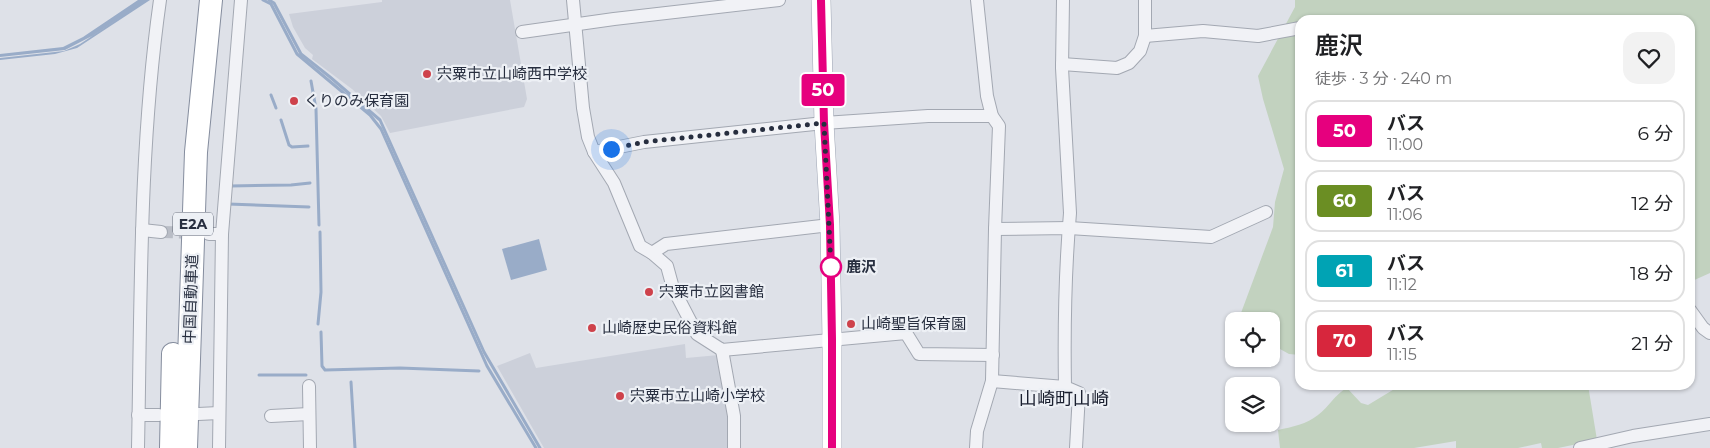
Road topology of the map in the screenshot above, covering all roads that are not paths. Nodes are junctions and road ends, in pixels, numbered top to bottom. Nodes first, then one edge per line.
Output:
1 (160, 0) edge
2 (196, 0) edge
3 (211, 0) edge
4 (241, 0) edge
5 (573, 0) edge
6 (779, 0) edge
7 (820, 0) edge
8 (977, 0) edge
9 (1062, 0) edge
10 (1145, 0) edge
11 (576, 25) junction
12 (1295, 29) edge
13 (522, 32) dead end
14 (1145, 36) junction
15 (1062, 64) junction
16 (992, 116) junction
17 (824, 123) junction
18 (594, 152) junction
19 (1266, 212) dead end
20 (830, 225) junction
21 (1069, 228) junction
22 (995, 229) junction
23 (142, 230) junction
24 (161, 232) tunnel mouth
25 (652, 253) junction
26 (1695, 318) edge
27 (1710, 333) edge
28 (832, 339) junction
29 (722, 350) junction
30 (993, 355) junction
31 (992, 381) junction
32 (309, 386) dead end
33 (1066, 388) junction
34 (198, 414) dead end
35 (219, 414) junction
36 (309, 414) junction
37 (138, 415) junction
38 (159, 415) dead end
39 (271, 416) dead end
40 (1710, 424) edge
41 (138, 448) edge
42 (171, 448) edge
43 (186, 448) edge
44 (219, 448) edge
45 (310, 448) edge
46 (734, 448) edge
47 (832, 448) edge
48 (976, 448) edge
49 (1076, 448) edge
50 (1580, 448) edge

1 - 23 street
2 - 42 highway, 中国自動車道 / E2A
3 - 43 highway, 中国自動車道 / E2A
4 - 35 street
5 - 11 street
6 - 11 street
7 - 17 main road
8 - 16 street
9 - 15 street
10 - 14 street
11 - 13 street
11 - 18 street
12 - 14 street
14 - 15 street
15 - 21 street
16 - 17 street
16 - 22 street
17 - 18 street
17 - 20 main road
18 - 25 street
19 - 21 street
20 - 25 street
20 - 28 main road
21 - 22 street
21 - 33 street
22 - 30 street
23 - 24 street
23 - 37 street
25 - 29 street
26 - 27 street
28 - 29 street
28 - 30 street
28 - 47 main road
29 - 46 street
30 - 31 street
31 - 33 street
31 - 48 street
32 - 36 street
33 - 49 street
34 - 35 street
35 - 44 street
36 - 39 street
36 - 45 street
37 - 38 street
37 - 41 street
40 - 50 street

